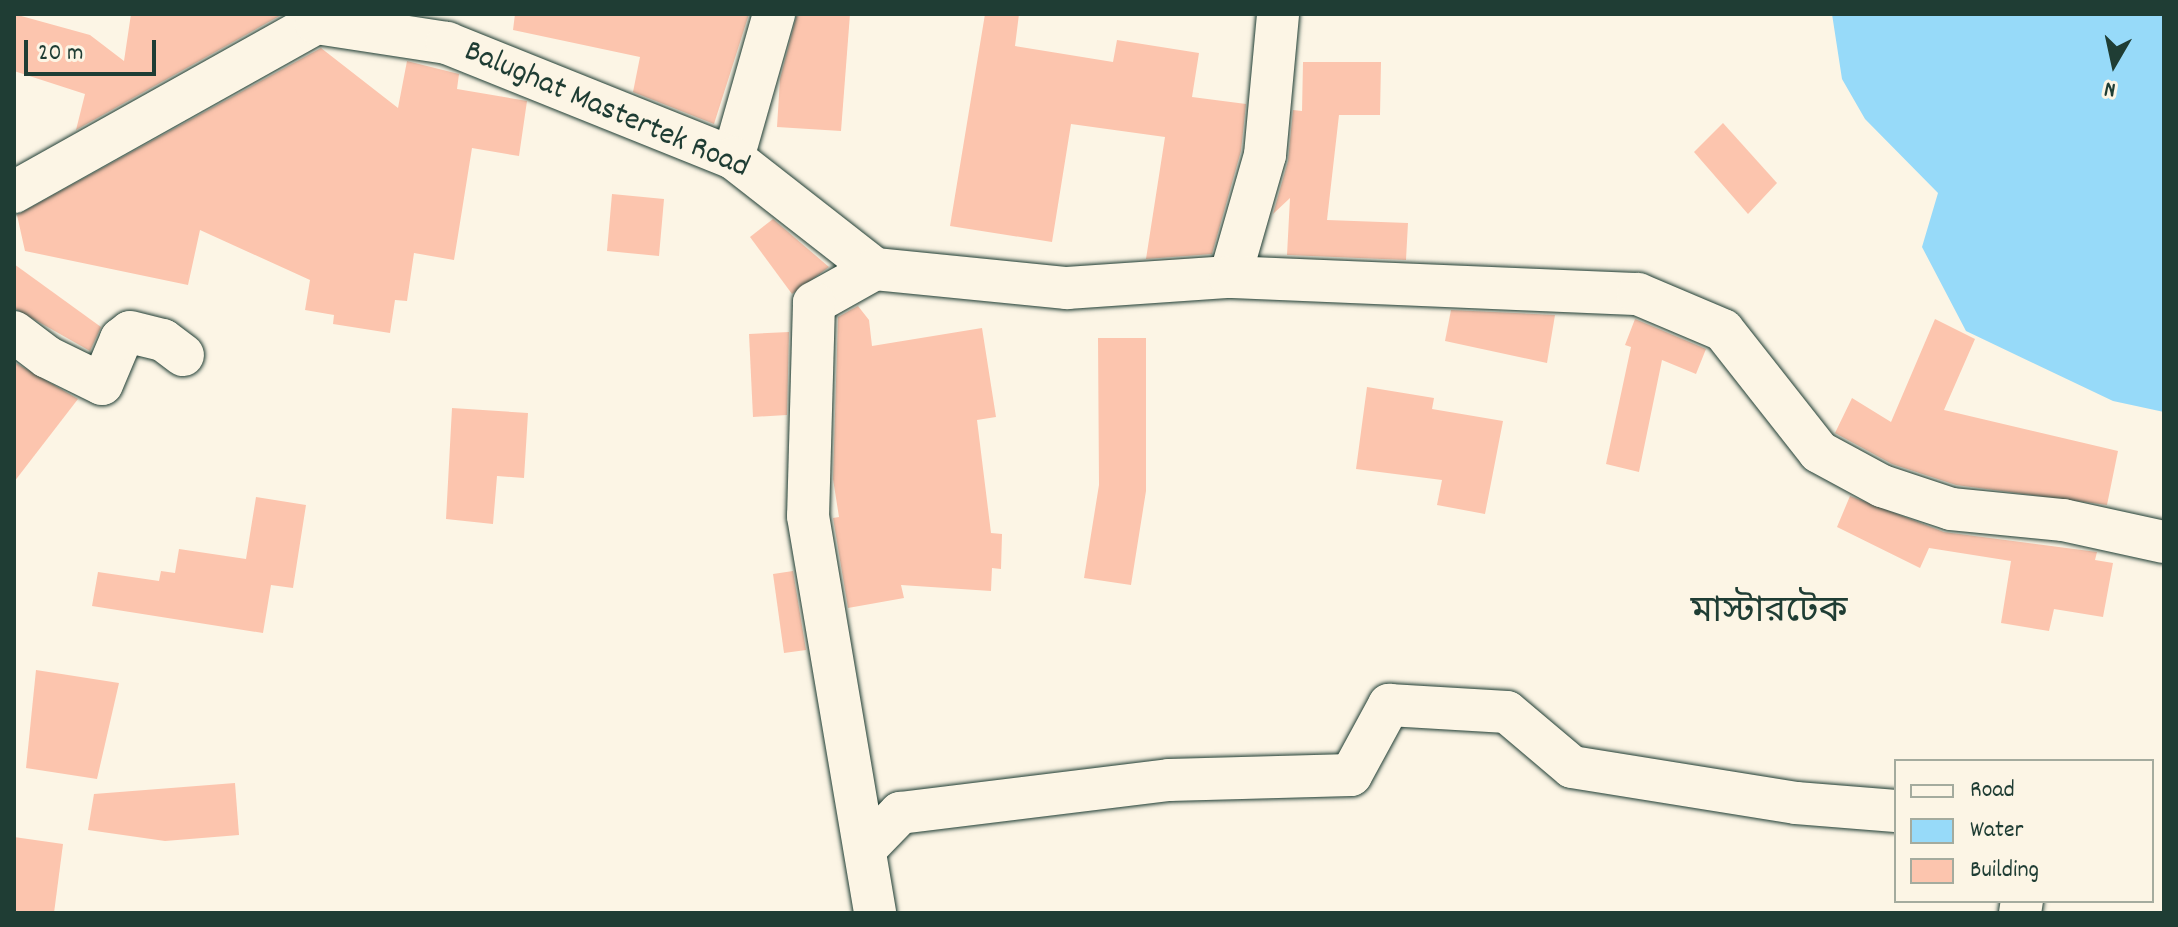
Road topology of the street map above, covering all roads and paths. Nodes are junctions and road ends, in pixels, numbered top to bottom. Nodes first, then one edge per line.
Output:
1 (774, 14) edge
2 (1278, 14) edge
3 (733, 158) junction
4 (14, 192) edge
5 (875, 269) junction
6 (1230, 277) junction
7 (14, 332) edge
8 (183, 355) dead end
9 (2164, 542) edge
10 (1894, 811) edge
11 (866, 848) junction
12 (875, 913) edge

1 - 3 street
2 - 6 street
3 - 4 street, Balughat Mastertek Road
3 - 5 street, Balughat Mastertek Road
5 - 6 street
5 - 11 street
6 - 9 street
7 - 8 street
10 - 11 street
11 - 12 street

